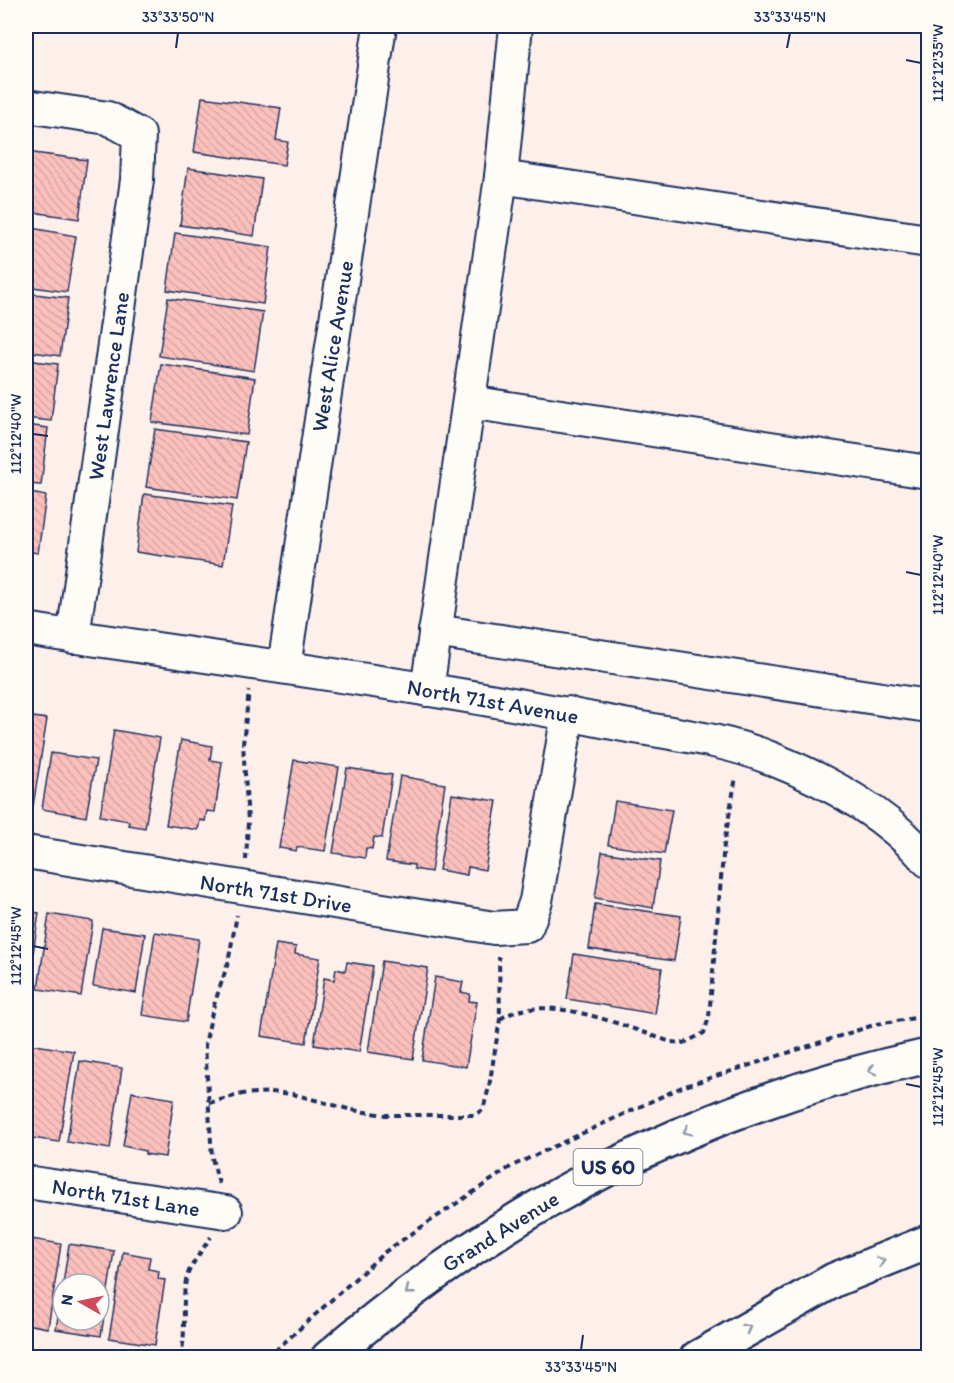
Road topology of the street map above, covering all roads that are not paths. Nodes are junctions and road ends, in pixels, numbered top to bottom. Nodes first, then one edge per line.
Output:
1 (381, 26) edge
2 (516, 26) edge
3 (26, 106) edge
4 (501, 177) junction
5 (928, 241) edge
6 (469, 402) junction
7 (928, 472) edge
8 (26, 629) edge
9 (435, 631) junction
10 (73, 637) junction
11 (284, 667) junction
12 (427, 690) junction
13 (928, 706) edge
14 (567, 713) junction
15 (26, 852) edge
16 (927, 858) edge
17 (928, 1056) edge
18 (26, 1182) edge
19 (226, 1212) road end
20 (928, 1242) edge
21 (328, 1358) edge
22 (697, 1358) edge

1 - 11 street, West Alice Avenue
2 - 4 street
3 - 10 street, West Lawrence Lane
4 - 5 street
4 - 6 street
6 - 7 street
6 - 9 street
8 - 10 street, North 71st Avenue
9 - 12 street
9 - 13 street
10 - 11 street, North 71st Avenue
11 - 12 street, North 71st Avenue
12 - 14 street, North 71st Avenue
14 - 15 street, North 71st Drive
14 - 16 street, North 71st Avenue
17 -> 21 highway, Grand Avenue / US 60
18 - 19 street, North 71st Lane
22 -> 20 highway

